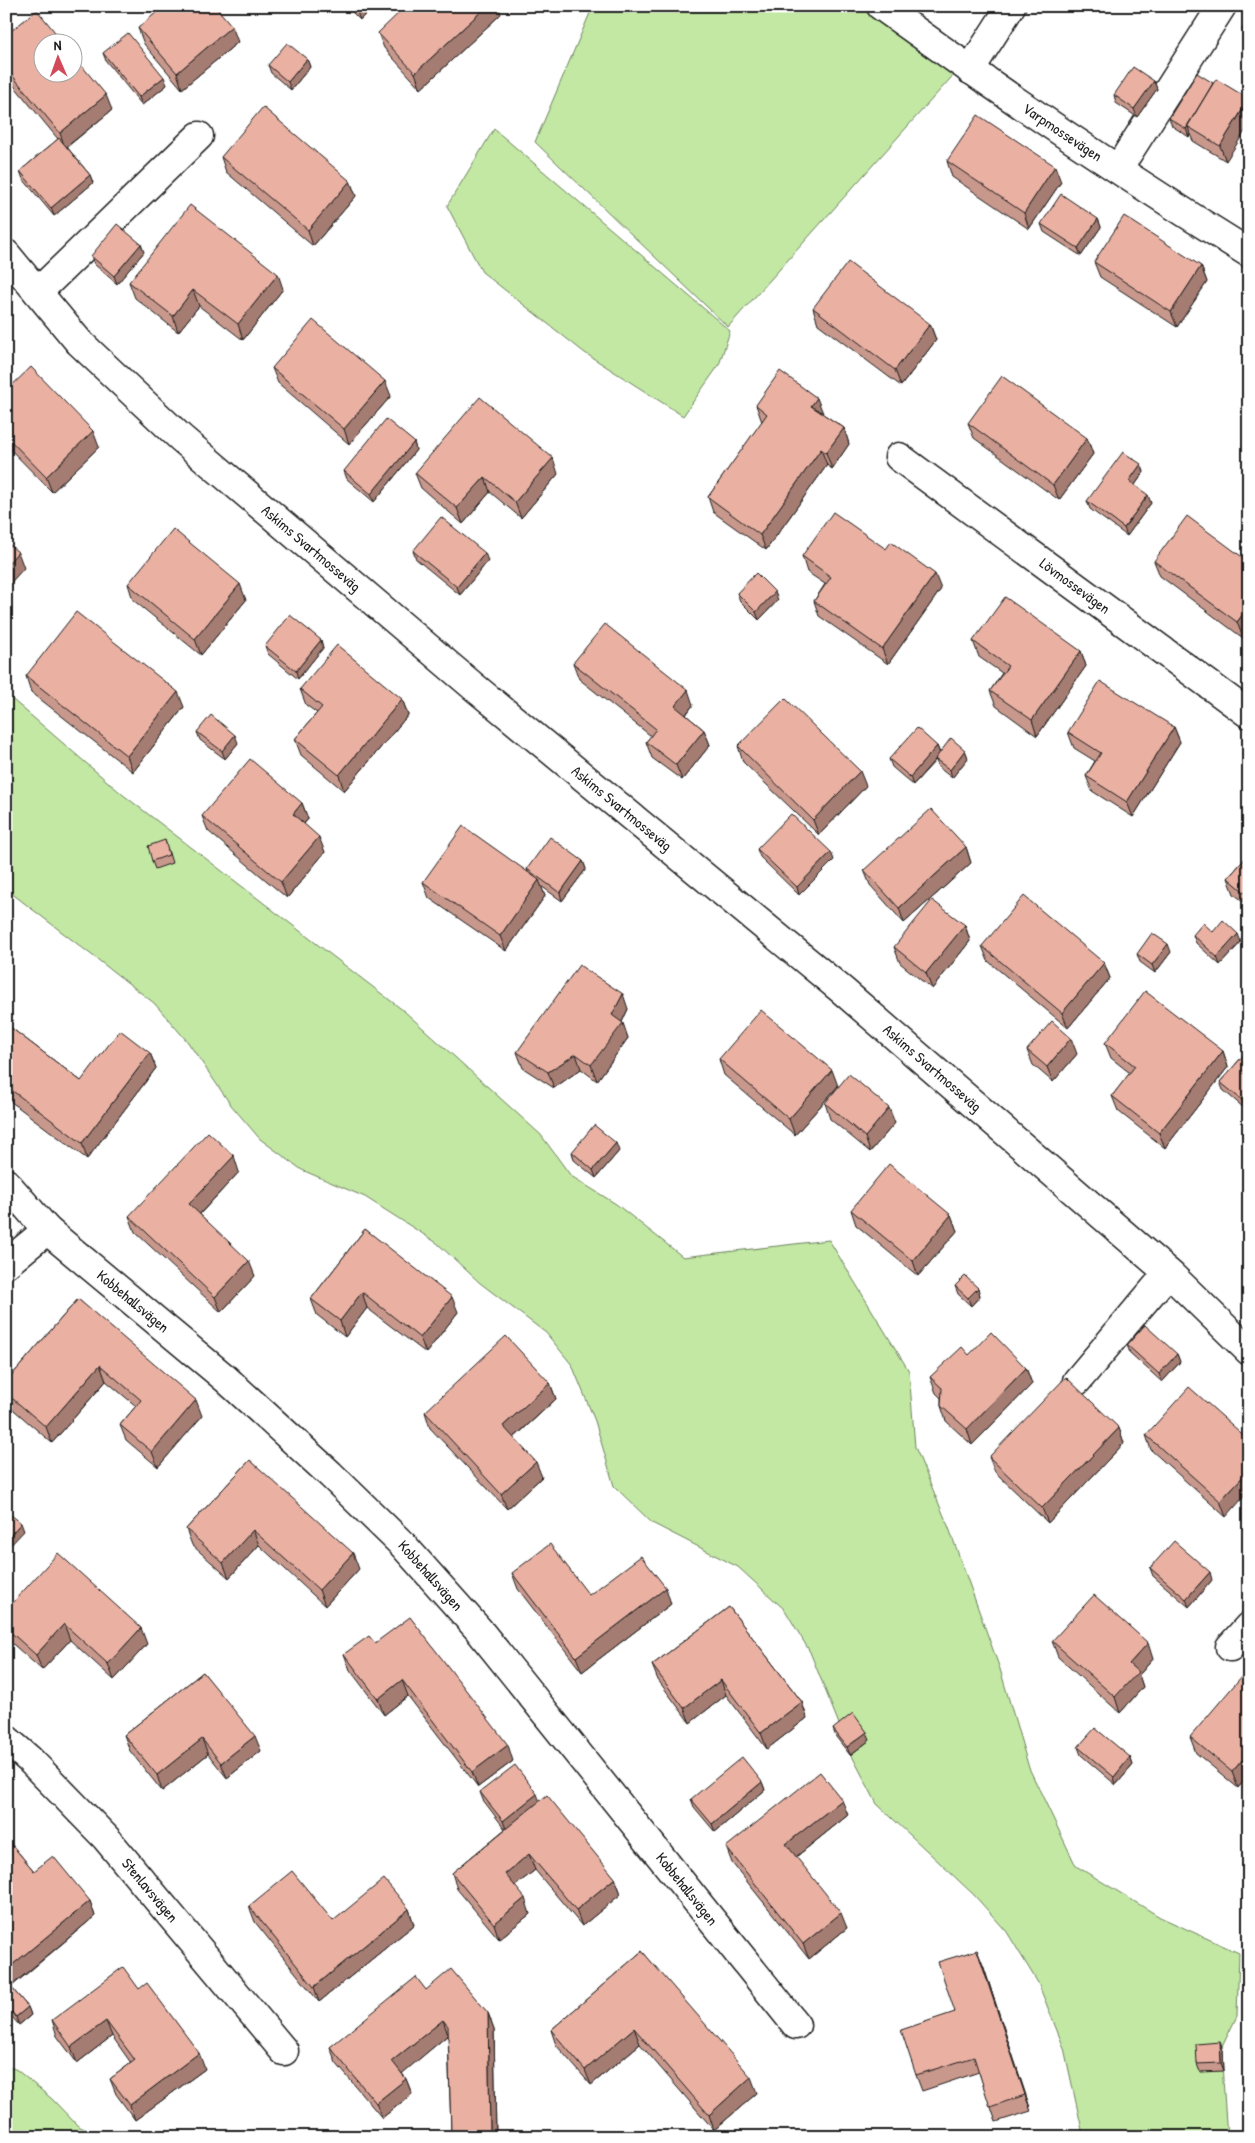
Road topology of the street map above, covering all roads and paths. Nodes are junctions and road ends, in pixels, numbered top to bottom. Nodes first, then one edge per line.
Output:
1 (881, 6) edge
2 (1011, 6) edge
3 (1222, 6) edge
4 (970, 70) junction
5 (199, 136) dead end
6 (1118, 169) junction
7 (1249, 253) edge
8 (6, 254) edge
9 (38, 292) junction
10 (899, 457) dead end
11 (1249, 714) edge
12 (6, 1183) edge
13 (47, 1230) junction
14 (6, 1264) edge
15 (1168, 1273) junction
16 (1249, 1351) edge
17 (1077, 1381) dead end
18 (1249, 1626) edge
19 (1230, 1647) dead end
20 (6, 1739) edge
21 (796, 2025) dead end
22 (284, 2052) dead end

1 - 4 street, Varpmossevägen
2 - 4 street
3 - 6 street
4 - 6 street, Varpmossevägen
5 - 9 street
6 - 7 street, Varpmossevägen
8 - 9 street, Askims Svartmosseväg
9 - 15 street, Askims Svartmosseväg
10 - 11 street, Lövmossevägen
12 - 13 street, Kobbehallsvägen
13 - 14 street
13 - 21 street, Kobbehallsvägen
15 - 16 street, Askims Svartmosseväg
15 - 17 street
18 - 19 street
20 - 22 street, Stenlavsvägen

